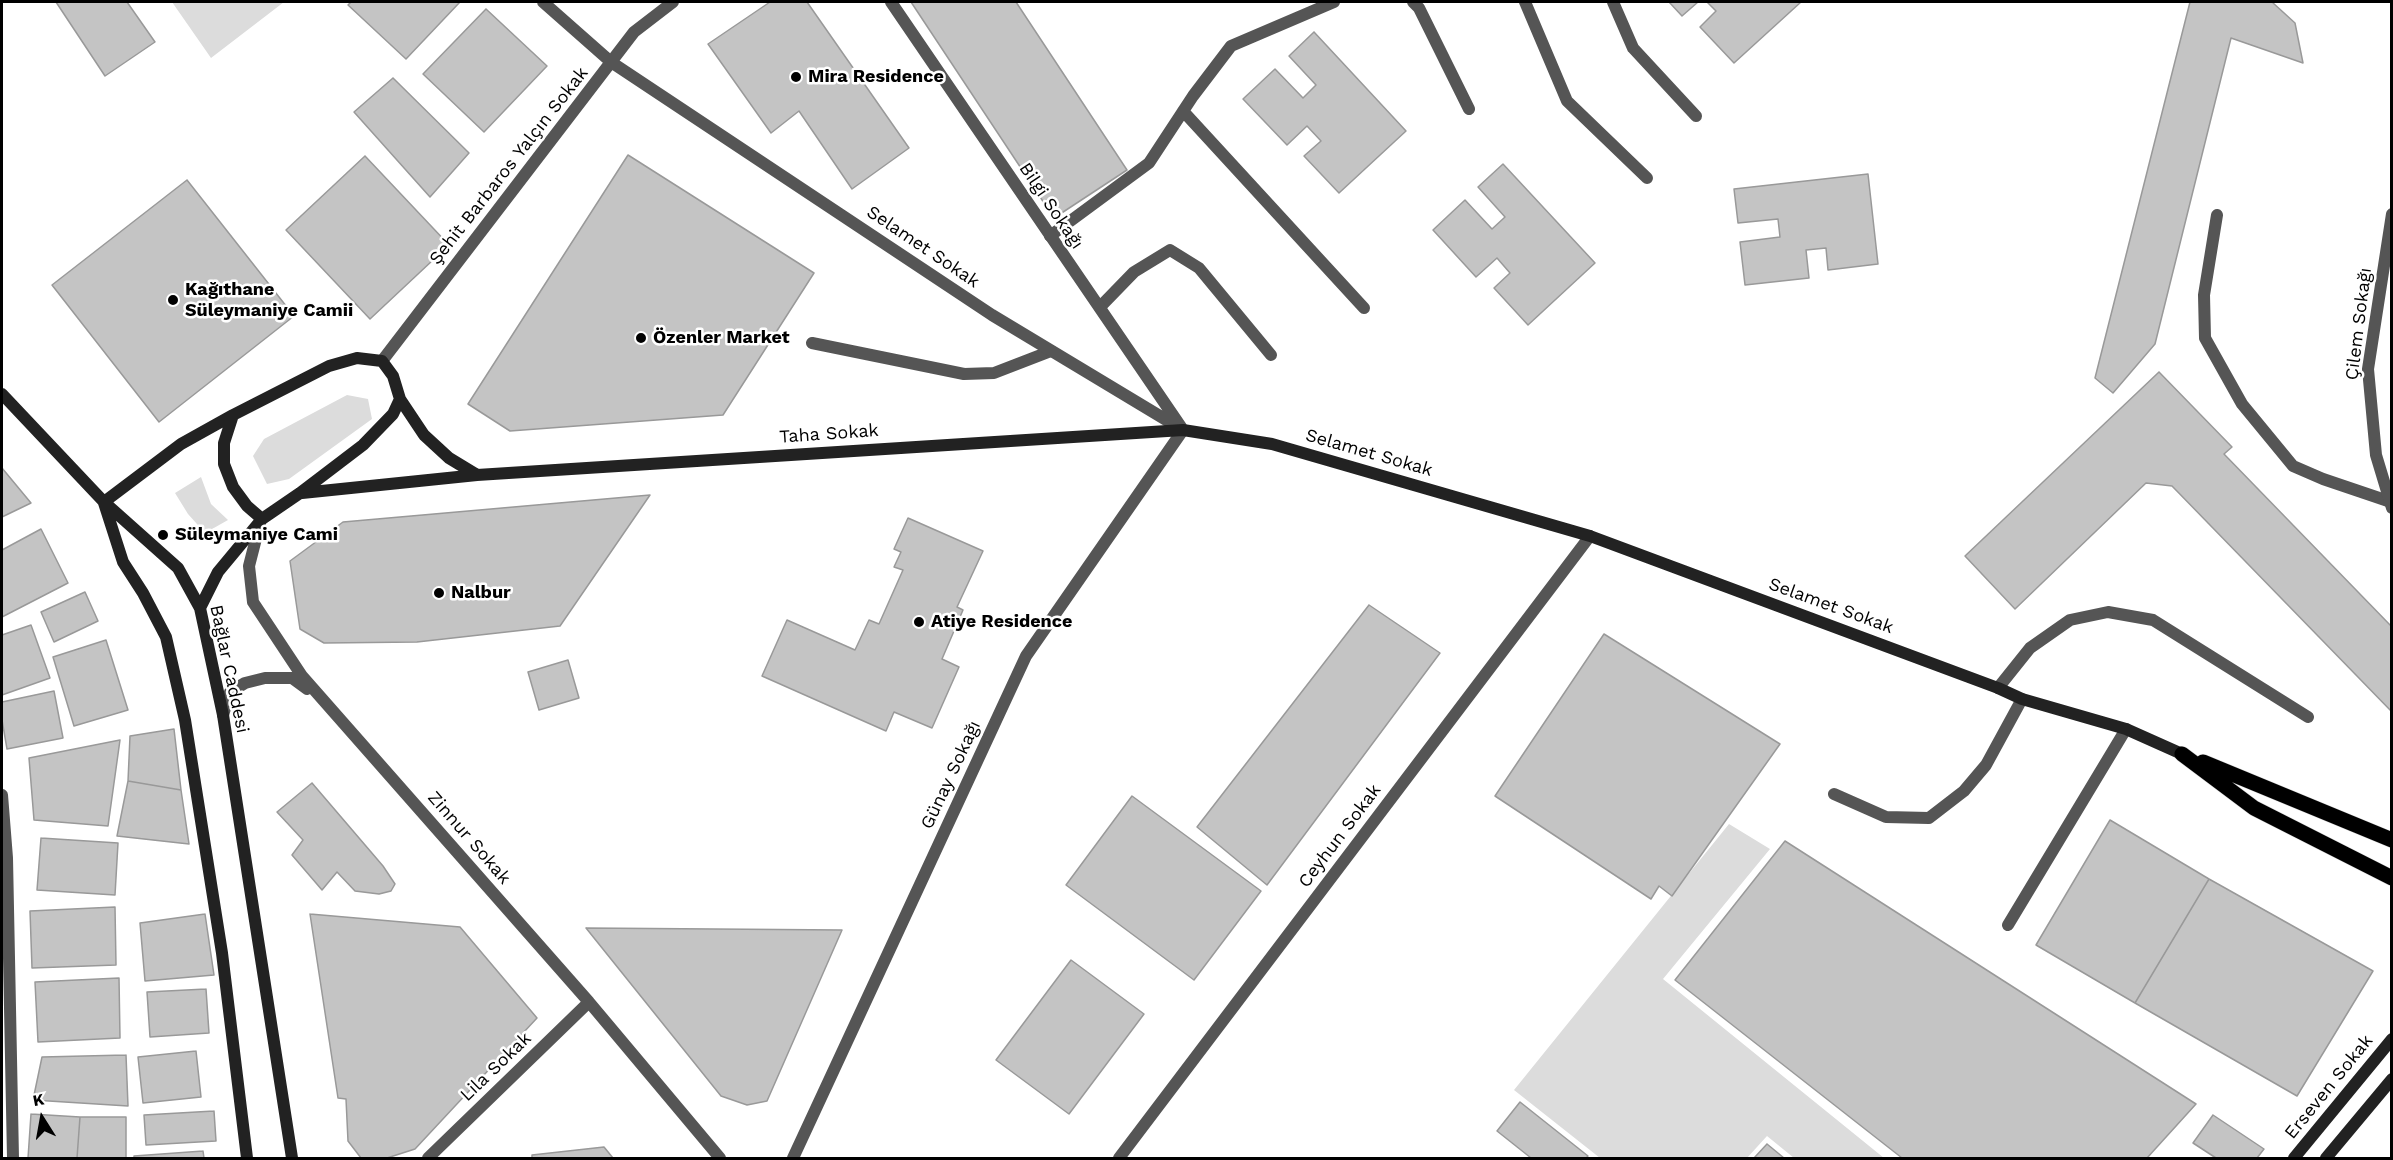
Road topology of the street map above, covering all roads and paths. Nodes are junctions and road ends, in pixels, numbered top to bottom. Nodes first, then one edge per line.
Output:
1 (543, 2) edge
2 (673, 2) edge
3 (891, 2) edge
4 (1334, 2) edge
5 (1413, 2) edge
6 (1525, 2) edge
7 (1613, 2) edge
8 (611, 62) junction
9 (1469, 109) dead end
10 (1183, 111) junction
11 (1696, 116) dead end
12 (1647, 178) dead end
13 (2391, 214) edge
14 (2217, 215) dead end
15 (1050, 236) junction
16 (1100, 307) junction
17 (1364, 308) dead end
18 (813, 343) dead end
19 (1051, 351) junction
20 (1271, 355) dead end
21 (382, 360) junction
22 (2, 394) edge
23 (400, 399) junction
24 (233, 415) junction
25 (1183, 430) junction
26 (477, 475) junction
27 (300, 493) junction
28 (104, 502) junction
29 (2390, 505) edge
30 (262, 519) junction
31 (1590, 536) junction
32 (200, 608) junction
33 (1998, 688) junction
34 (2022, 699) junction
35 (323, 700) junction
36 (222, 715) junction
37 (2308, 717) dead end
38 (2126, 729) junction
39 (2182, 754) junction
40 (1834, 794) dead end
41 (2, 795) edge
42 (2391, 840) edge
43 (2391, 878) edge
44 (2008, 925) dead end
45 (589, 1002) junction
46 (2391, 1039) edge
47 (2391, 1079) edge
48 (13, 1158) edge
49 (247, 1158) edge
50 (292, 1158) edge
51 (428, 1158) edge
52 (720, 1158) edge
53 (793, 1158) edge
54 (1119, 1158) edge
55 (2294, 1158) edge
56 (2326, 1158) edge

1 - 8 street, Selamet Sokak
2 - 8 street, Şehit Barbaros Yalçın Sokak
3 - 15 street, Bilgi Sokağı
4 - 10 street
5 - 9 street
6 - 12 street
7 - 11 street
8 - 19 street, Selamet Sokak
8 - 21 street, Şehit Barbaros Yalçın Sokak
10 - 15 street
10 - 17 street
13 - 29 street, Çilem Sokağı
14 - 29 street
15 - 16 street, Bilgi Sokağı
16 - 20 street
16 - 25 street, Bilgi Sokağı
18 - 19 street
19 - 25 street, Selamet Sokak
21 - 23 street
21 - 24 street
22 - 28 street, Bağlar Caddesi
23 - 26 street
23 - 27 street
24 - 28 street
24 - 30 street
25 - 26 street, Taha Sokak
25 - 31 street, Selamet Sokak
25 - 53 street, Günay Sokağı
26 - 27 street, Taha Sokak
27 - 30 street
28 - 32 street, Bağlar Caddesi
28 - 49 street
30 - 32 street
30 - 35 street, Zinnur Sokak
31 - 33 street, Selamet Sokak
31 - 54 street, Ceyhun Sokak
32 - 36 street, Bağlar Caddesi
33 - 34 street, Selamet Sokak
33 - 37 street
34 - 38 street, Selamet Sokak
34 - 40 street
35 - 36 street
35 - 45 street, Zinnur Sokak
36 - 50 street, Bağlar Caddesi
38 - 39 street, Selamet Sokak
38 - 44 street
39 - 42 main road
39 - 43 main road
41 - 48 street
45 - 51 street, Lila Sokak
45 - 52 street, Zinnur Sokak
46 - 55 street, Erseven Sokak
47 - 56 street

